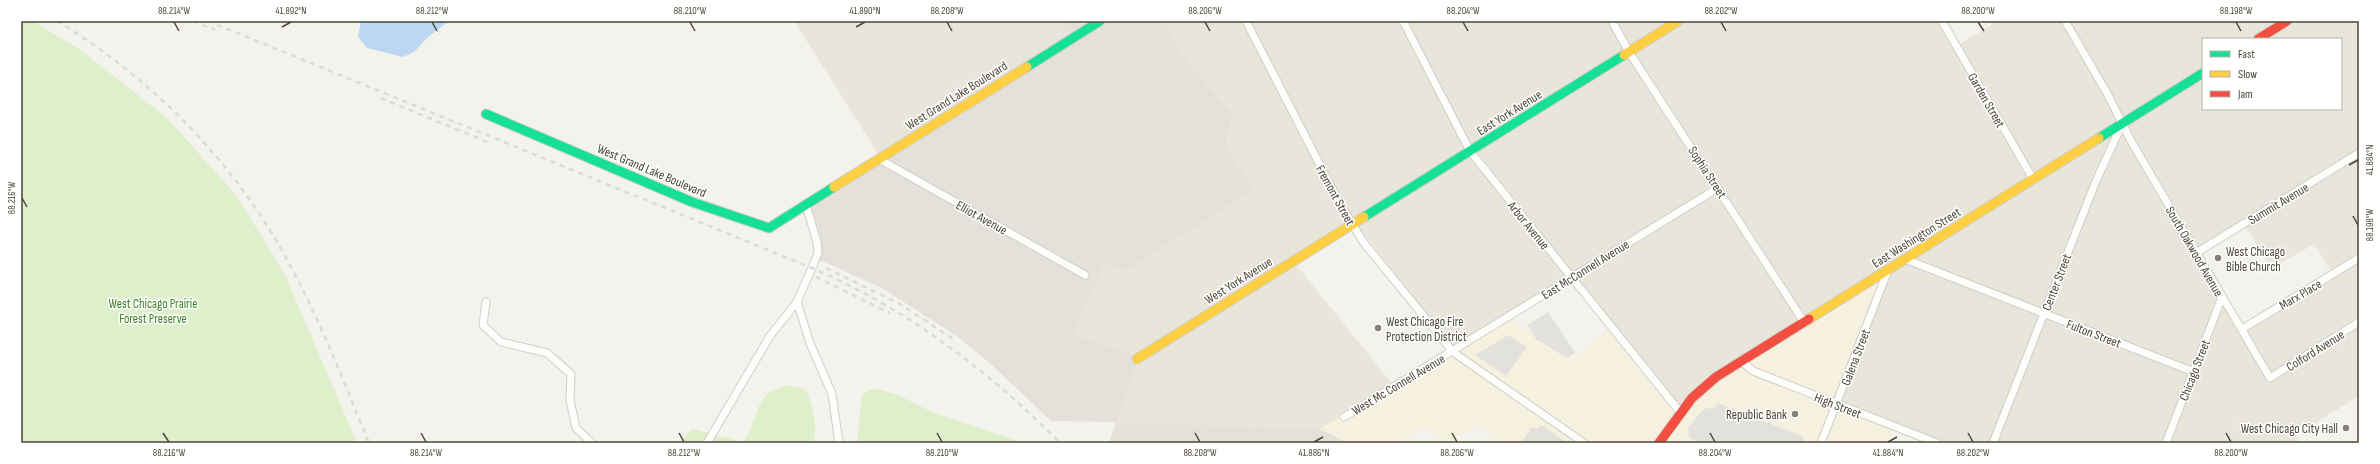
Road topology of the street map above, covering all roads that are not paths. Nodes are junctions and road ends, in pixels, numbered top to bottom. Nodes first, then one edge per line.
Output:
1 (1100, 21) edge
2 (1246, 21) edge
3 (1403, 21) edge
4 (1612, 21) edge
5 (1678, 21) edge
6 (1942, 21) edge
7 (2065, 21) edge
8 (2287, 21) edge
9 (2260, 38) edge
10 (1629, 52) junction
11 (2202, 74) edge
12 (486, 114) dead end
13 (2122, 123) junction
14 (1470, 151) junction
15 (2359, 153) edge
16 (879, 159) junction
17 (2033, 179) junction
18 (1718, 188) junction
19 (806, 205) junction
20 (1352, 224) junction
21 (2196, 253) junction
22 (2359, 258) edge
23 (1905, 259) junction
24 (1888, 270) junction
25 (1085, 275) dead end
26 (1572, 277) junction
27 (2222, 297) junction
28 (486, 302) dead end
29 (797, 302) junction
30 (2044, 313) junction
31 (1804, 322) junction
32 (2359, 322) edge
33 (2242, 329) junction
34 (1453, 352) junction
35 (1137, 359) dead end
36 (1741, 361) junction
37 (2194, 372) junction
38 (2270, 378) joint
39 (1836, 404) junction
40 (1680, 412) junction
41 (1344, 417) dead end
42 (592, 443) edge
43 (707, 443) edge
44 (839, 443) edge
45 (1584, 443) edge
46 (1660, 443) edge
47 (1821, 443) edge
48 (1937, 443) edge
49 (1993, 443) edge
50 (2166, 443) edge

1 - 16 street, West Grand Lake Boulevard
2 - 20 street, Fremont Street
3 - 14 street, Arbor Avenue
4 - 10 street, Sophia Street
5 - 10 street, East York Avenue
6 - 17 street, Garden Street
7 - 13 street, South Oakwood Avenue
8 - 9 street
10 - 14 street, East York Avenue
10 - 18 street, Sophia Street
11 - 13 street, East Washington Street
12 - 19 street, West Grand Lake Boulevard
13 - 17 street, East Washington Street
13 - 21 street, South Oakwood Avenue
13 - 30 street, Center Street
14 - 20 street, East York Avenue
14 - 26 street, Arbor Avenue
15 - 21 street, Summit Avenue
16 - 19 street, West Grand Lake Boulevard
16 - 25 street, Elliot Avenue
17 - 23 street, East Washington Street
18 - 26 street, East McConnell Avenue
18 - 31 street, Sophia Street
19 - 29 street
20 - 34 street, Fremont Street
20 - 35 street, West York Avenue
21 - 27 street, South Oakwood Avenue
22 - 33 street, Marx Place
23 - 24 street, East Washington Street
23 - 30 street, Fulton Street
24 - 31 street, East Washington Street
24 - 39 street, Galena Street
26 - 34 street, East McConnell Avenue
26 - 40 street, Arbor Avenue
27 - 33 street, South Oakwood Avenue
27 - 37 street, Chicago Street
28 - 42 street
29 - 43 street
29 - 44 street
30 - 37 street, Fulton Street
30 - 49 street, Center Street
31 - 36 street, East Washington Street
32 - 38 street, Colford Avenue
33 - 38 street, South Oakwood Avenue
34 - 41 street, West Mc Connell Avenue
34 - 45 street, Fremont Street
36 - 39 street, High Street
36 - 40 street, East Washington Street
37 - 50 street, Chicago Street
39 - 47 street, Galena Street
39 - 48 street, High Street
40 - 46 street, East Washington Street

